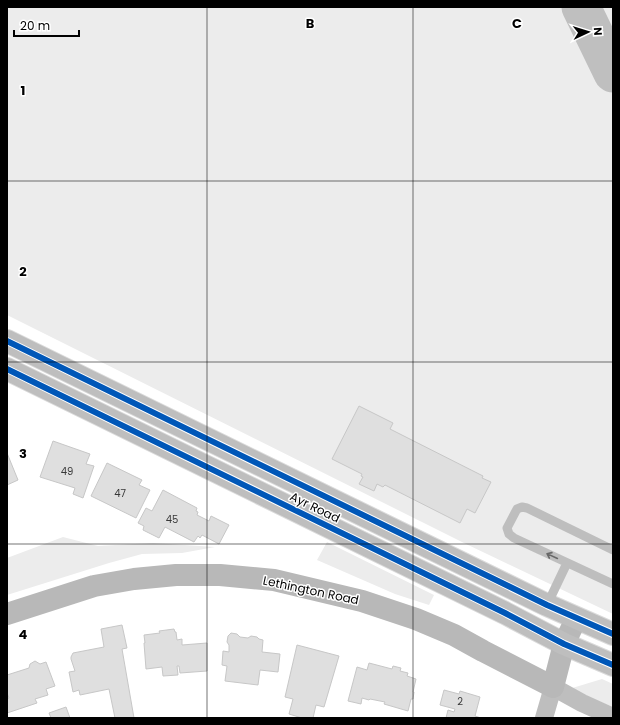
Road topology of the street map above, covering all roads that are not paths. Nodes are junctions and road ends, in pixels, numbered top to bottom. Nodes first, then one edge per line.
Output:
1 (14, 344) edge
2 (7, 369) edge
3 (149, 409) junction
4 (140, 433) junction
5 (613, 550) edge
6 (568, 563) junction
7 (613, 584) edge
8 (547, 605) junction
9 (7, 614) edge
10 (576, 619) junction
11 (613, 634) edge
12 (564, 644) junction
13 (613, 665) edge
14 (553, 687) junction
15 (580, 711) edge
16 (613, 717) edge
17 (544, 718) edge

1 - 2 street
1 - 3 main road, Ayr Road
2 - 4 main road, Ayr Road
3 - 4 main road
3 - 8 main road, Ayr Road
4 - 12 main road, Ayr Road
6 -> 5 lane
6 - 7 lane
6 - 8 lane
8 - 10 main road, Ayr Road
9 - 14 street, Lethington Road
10 - 11 main road, Ayr Road
10 - 12 street
12 - 13 main road, Ayr Road
12 - 14 street
14 - 15 street
14 - 17 street
15 - 16 street

